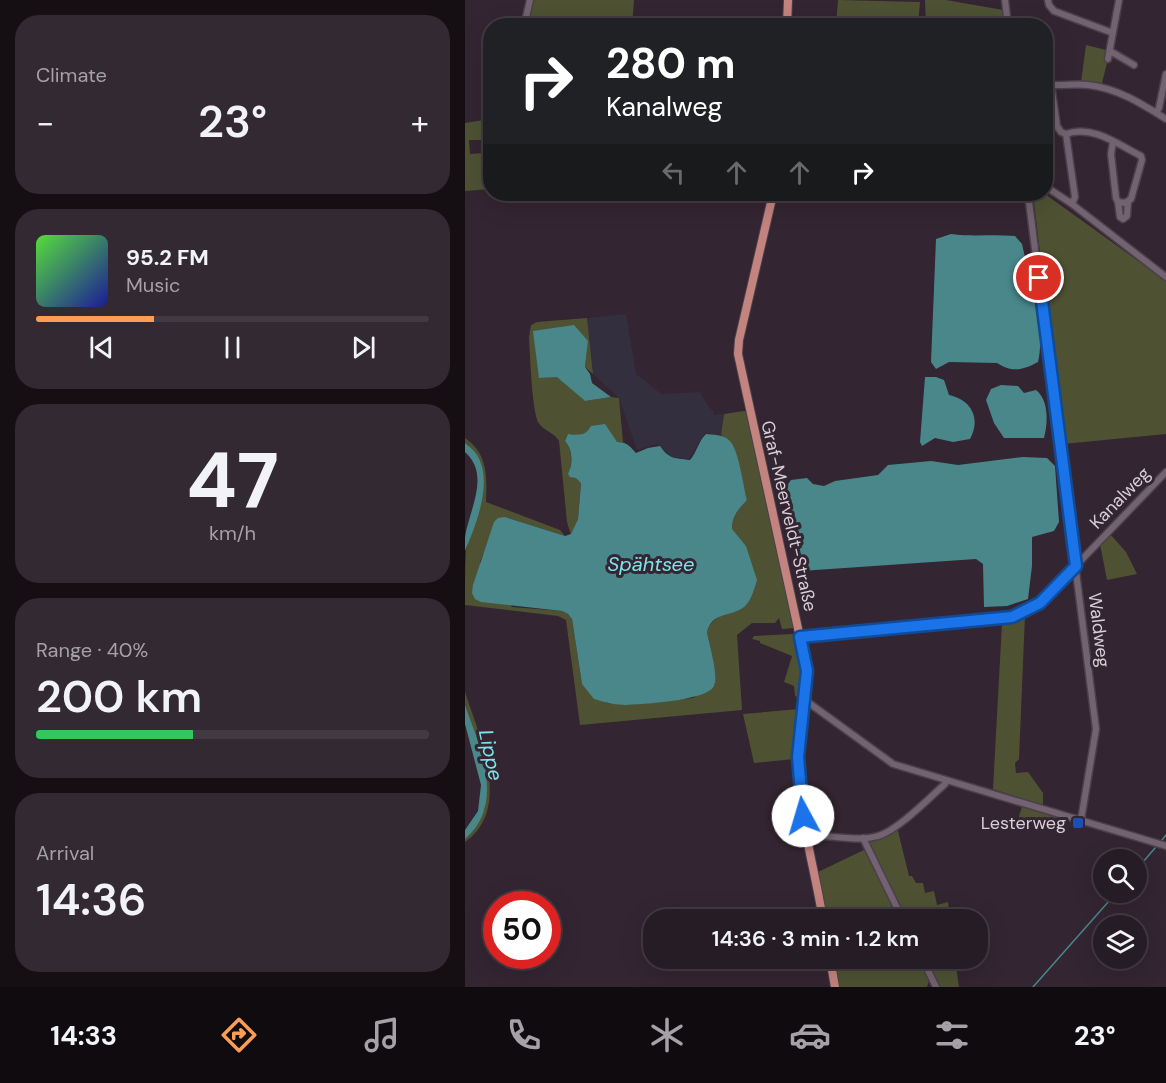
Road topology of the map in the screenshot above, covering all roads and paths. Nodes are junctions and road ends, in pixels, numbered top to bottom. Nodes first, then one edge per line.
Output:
1 (530, 0) edge
2 (788, 0) edge
3 (1005, 0) edge
4 (1048, 0) edge
5 (1119, 0) edge
6 (526, 18) edge
7 (787, 18) edge
8 (1007, 18) edge
9 (1113, 33) junction
10 (1134, 65) dead end
11 (1166, 74) edge
12 (1053, 84) edge
13 (1053, 107) edge
14 (1156, 112) junction
15 (1166, 119) edge
16 (1066, 134) junction
17 (1113, 142) junction
18 (1053, 191) edge
19 (771, 201) edge
20 (1029, 201) edge
21 (1118, 202) junction
22 (1128, 202) junction
23 (1072, 204) junction
24 (1166, 278) edge
25 (1166, 472) edge
26 (1076, 566) junction
27 (800, 637) junction
28 (804, 703) junction
29 (946, 780) junction
30 (1081, 820) junction
31 (807, 835) junction
32 (863, 838) junction
33 (1166, 846) edge
34 (821, 909) edge
35 (898, 909) edge
36 (832, 969) edge
37 (927, 969) edge
38 (835, 987) edge
39 (936, 987) edge

1 - 6 street
2 - 7 main road
3 - 8 street
4 - 9 street
5 - 9 street
9 - 10 street
11 - 14 street
12 - 14 street
13 - 16 street
14 - 15 street
16 - 17 street
16 - 23 street
17 - 21 street
17 - 22 street
18 - 23 street
19 - 27 main road, Graf-Meerveldt-Straße
20 - 26 street, Waldweg
21 - 22 street
21 - 22 street
23 - 24 street
25 - 26 street, Kanalweg
26 - 27 street, Kanalweg
26 - 30 street, Waldweg
27 - 28 main road, Graf-Meerveldt-Straße
28 - 29 street
28 - 31 main road, Graf-Meerveldt-Straße
29 - 30 street
29 - 32 street
30 - 33 street
31 - 32 street
31 - 34 main road, Graf-Meerveldt-Straße
32 - 35 street
36 - 38 main road
37 - 39 street

